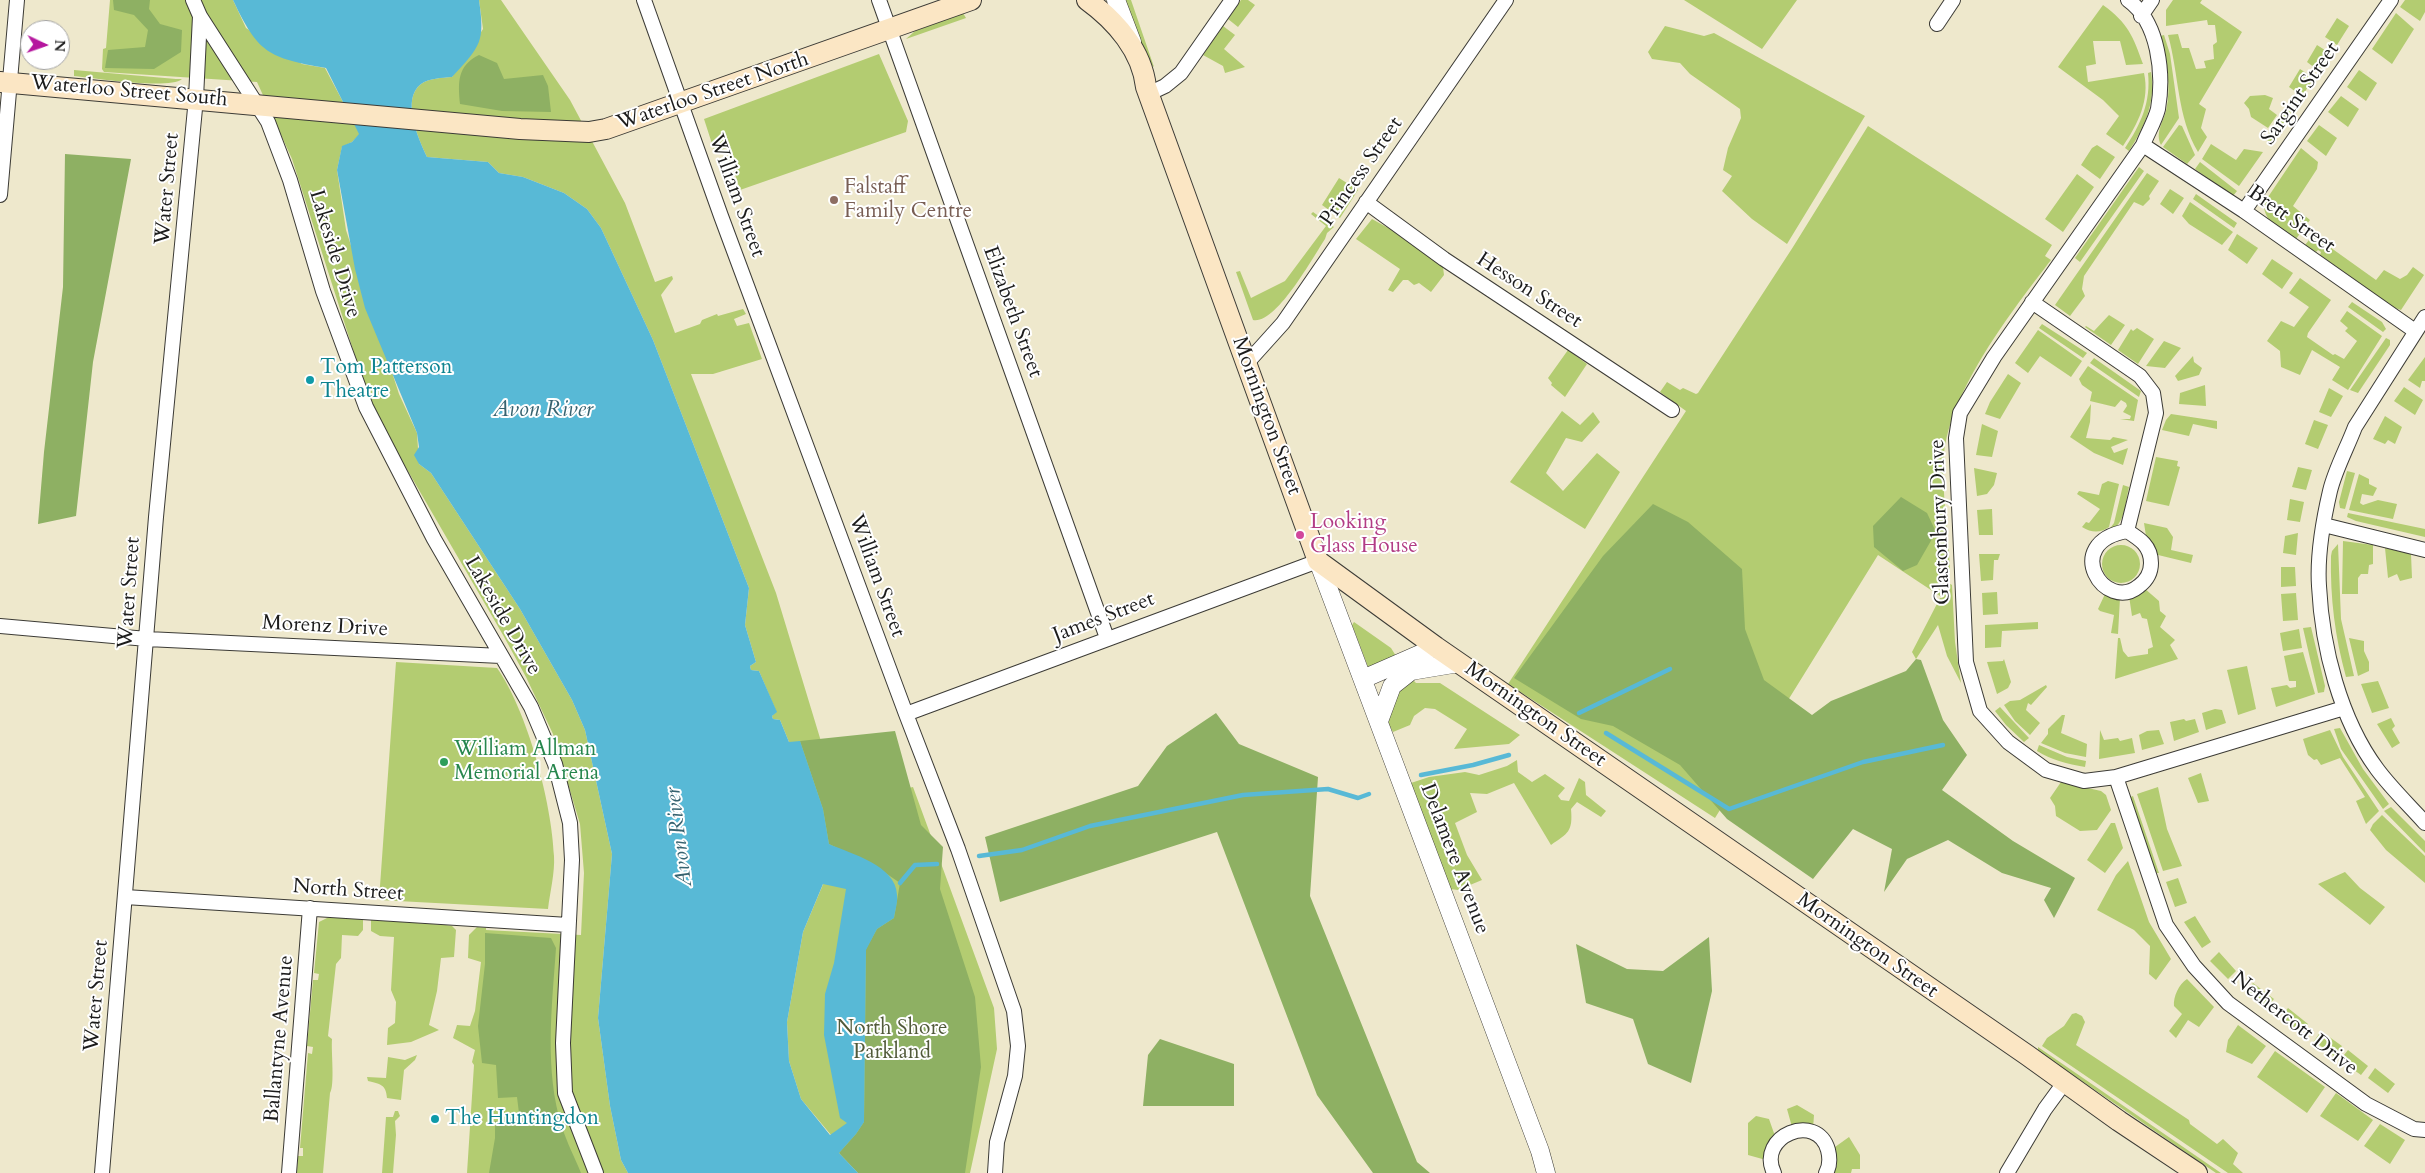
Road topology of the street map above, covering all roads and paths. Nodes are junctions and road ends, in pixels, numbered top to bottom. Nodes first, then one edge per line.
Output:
1 (17, 0) edge
2 (193, 0) edge
3 (644, 0) edge
4 (879, 0) edge
5 (970, 0) edge
6 (1087, 0) edge
7 (1116, 0) edge
8 (1232, 0) edge
9 (1506, 0) edge
10 (1953, 0) edge
11 (2128, 0) edge
12 (2152, 0) edge
13 (2391, 0) edge
14 (200, 16) junction
15 (2141, 16) junction
16 (1937, 24) dead end
17 (890, 30) junction
18 (1137, 54) junction
19 (5, 82) edge
20 (1148, 94) junction
21 (196, 98) junction
22 (681, 103) junction
23 (257, 104) junction
24 (2143, 145) junction
25 (0, 196) edge
26 (1366, 202) junction
27 (2244, 211) junction
28 (2032, 302) junction
29 (2425, 317) edge
30 (2416, 331) junction
31 (1247, 363) junction
32 (1672, 410) dead end
33 (2324, 525) junction
34 (2127, 531) junction
35 (2425, 550) edge
36 (1318, 562) junction
37 (0, 626) edge
38 (1108, 638) junction
39 (146, 639) junction
40 (1436, 647) junction
41 (502, 656) junction
42 (1459, 663) junction
43 (1363, 679) junction
44 (2344, 708) junction
45 (906, 714) junction
46 (1379, 721) junction
47 (2116, 778) junction
48 (2425, 823) edge
49 (125, 896) junction
50 (310, 908) junction
51 (568, 925) junction
52 (2064, 1083) junction
53 (2425, 1130) edge
54 (102, 1173) edge
55 (289, 1173) edge
56 (596, 1173) edge
57 (995, 1173) edge
58 (1546, 1173) edge
59 (1774, 1173) edge
60 (1826, 1173) edge
61 (2007, 1173) edge
62 (2197, 1173) edge

1 - 19 street
2 - 14 street, Lakeside Drive
3 - 22 street, William Street
4 - 17 street, Elizabeth Street
5 - 17 main road, Waterloo Street North
6 - 18 main road, Mornington Street
7 - 18 street, Mornington Street
8 - 20 street
9 - 26 street, Princess Street
10 - 16 street
11 - 15 street, Glastonbury Drive
12 - 15 street
13 - 27 street, Sargint Street
14 - 21 street, Water Street
14 - 23 street, Lakeside Drive
15 - 24 street, Glastonbury Drive
17 - 22 main road, Waterloo Street North
17 - 38 street, Elizabeth Street
18 - 20 main road, Mornington Street
19 - 21 main road, Waterloo Street South
19 - 25 street
20 - 31 main road, Mornington Street
21 - 23 main road, Waterloo Street South
21 - 39 street, Water Street
22 - 23 main road, Waterloo Street North
22 - 45 street, William Street
23 - 41 street, Lakeside Drive
24 - 27 street, Brett Street
24 - 28 street, Glastonbury Drive
26 - 31 street, Princess Street
26 - 32 street, Hesson Street
27 - 30 street, Brett Street
28 - 34 street
28 - 47 street, Glastonbury Drive
29 - 30 street
30 - 33 street
31 - 36 main road, Mornington Street
33 - 35 street
33 - 44 street
34 - 34 street
36 - 38 street, James Street
36 - 40 main road, Mornington Street
36 - 43 street, Delamere Avenue
37 - 39 street, Morenz Drive
38 - 45 street, James Street
39 - 41 street, Morenz Drive
39 - 49 street, Water Street
40 - 42 main road, Mornington Street
40 - 43 street
41 - 51 street, Lakeside Drive
42 - 46 street
42 - 52 main road, Mornington Street
43 - 46 street, Delamere Avenue
44 - 47 street, Glastonbury Drive
44 - 48 street
45 - 57 street, William Street
46 - 58 street, Delamere Avenue
47 - 53 street, Nethercott Drive
49 - 50 street, North Street
49 - 54 street, Water Street
50 - 51 street, North Street
50 - 55 street, Ballantyne Avenue
51 - 56 street, Lakeside Drive
52 - 61 street
52 - 62 main road, Mornington Street
59 - 60 street

